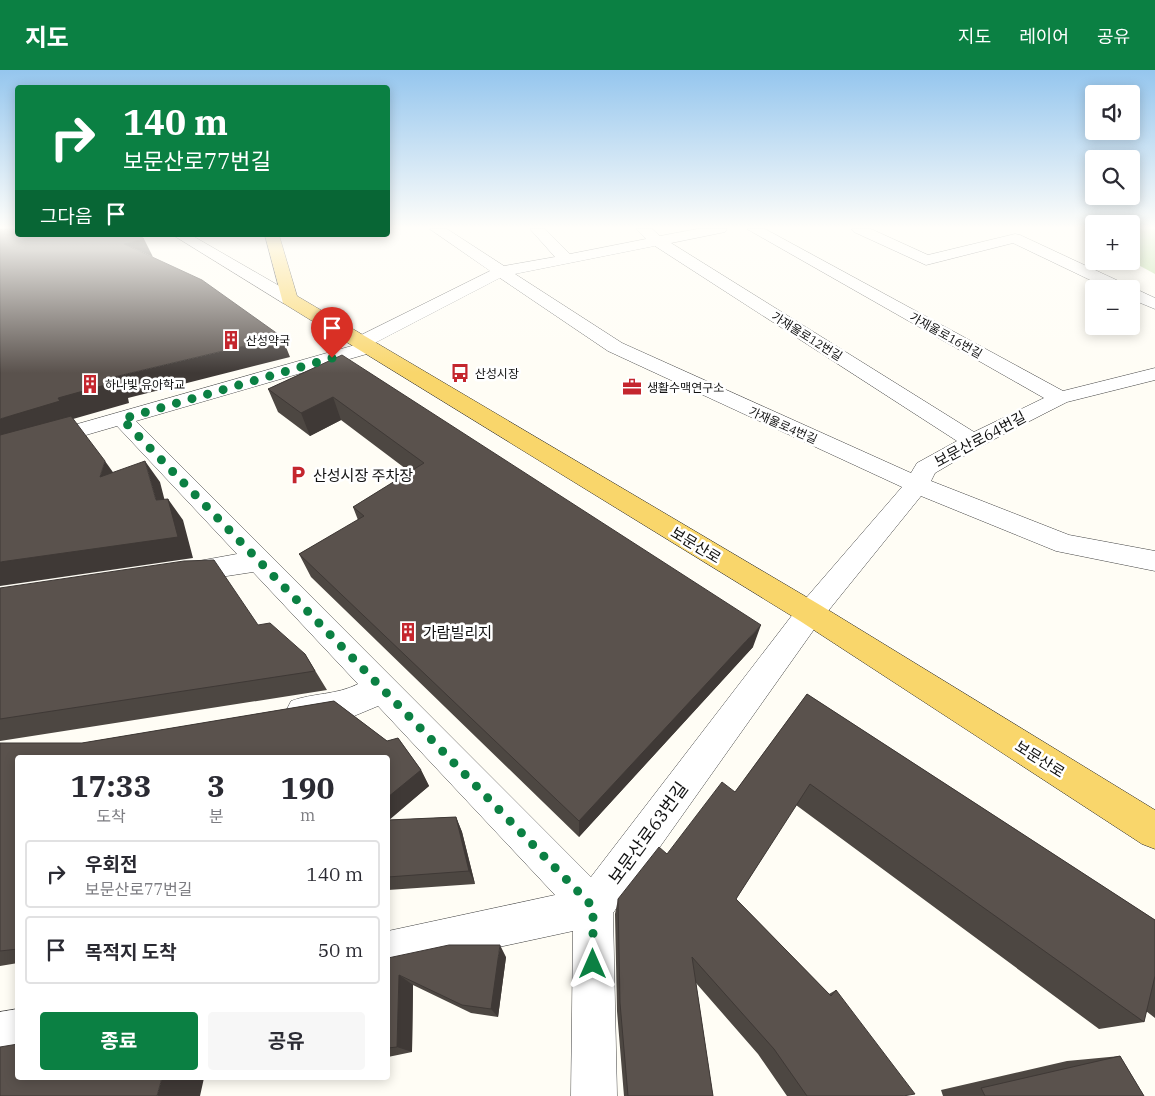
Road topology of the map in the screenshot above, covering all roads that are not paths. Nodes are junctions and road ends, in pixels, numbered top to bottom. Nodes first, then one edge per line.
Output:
1 (251, 277) edge
2 (283, 277) edge
3 (491, 277) edge
4 (507, 277) edge
5 (714, 277) edge
6 (841, 277) edge
7 (1140, 297) edge
8 (289, 299) junction
9 (1155, 304) edge
10 (366, 345) junction
11 (1155, 374) edge
12 (1060, 398) junction
13 (122, 419) junction
14 (973, 441) junction
15 (0, 453) edge
16 (917, 485) junction
17 (1151, 557) edge
18 (259, 561) junction
19 (154, 577) edge
20 (810, 613) junction
21 (382, 688) junction
22 (275, 715) edge
23 (1155, 831) edge
24 (593, 907) junction
25 (390, 952) edge
26 (15, 1032) edge
27 (0, 1034) edge
28 (594, 1096) edge

1 - 8 street
2 - 8 main road
3 - 10 street
4 - 16 street, 가재울로4번길
5 - 14 street, 가재울로12번길
6 - 12 street, 가재울로16번길
7 - 9 street
8 - 10 main road, 보문산로
10 - 13 street
10 - 20 main road, 보문산로
11 - 12 street, 보문산로64번길
12 - 14 street, 보문산로64번길
13 - 15 street
13 - 18 street
14 - 16 street, 보문산로64번길
16 - 17 street, 가재울로4번길
16 - 20 street, 보문산로64번길
18 - 19 street
18 - 21 street
20 - 23 main road, 보문산로
20 - 24 street, 보문산로63번길
21 - 22 street
21 - 24 street
24 - 25 street
24 - 28 street
26 - 27 street

